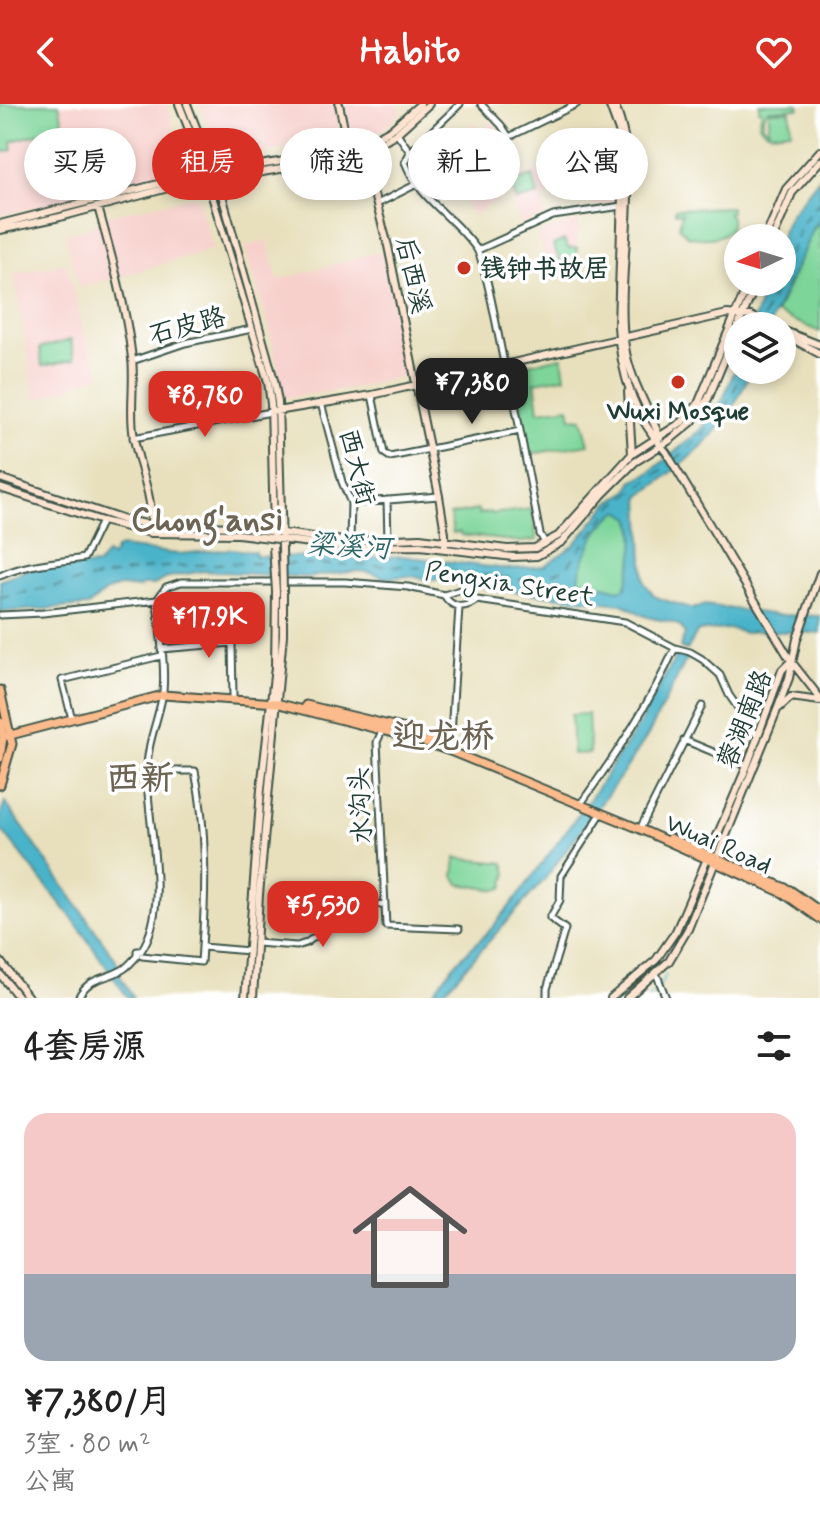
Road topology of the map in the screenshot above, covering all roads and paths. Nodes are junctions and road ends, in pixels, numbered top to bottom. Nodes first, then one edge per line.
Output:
1 (179, 104) edge
2 (187, 104) edge
3 (339, 104) edge
4 (420, 104) edge
5 (429, 104) edge
6 (460, 104) edge
7 (481, 104) edge
8 (577, 104) edge
9 (612, 104) edge
10 (188, 128) edge
11 (197, 128) edge
12 (344, 128) edge
13 (435, 128) edge
14 (392, 129) edge
15 (397, 133) junction
16 (392, 135) edge
17 (408, 149) edge
18 (820, 151) edge
19 (820, 161) edge
20 (152, 187) edge
21 (408, 188) edge
22 (152, 191) edge
23 (214, 200) edge
24 (223, 200) edge
25 (376, 200) edge
26 (429, 200) edge
27 (377, 204) junction
28 (622, 206) junction
29 (98, 207) junction
30 (770, 224) edge
31 (779, 224) edge
32 (0, 227) edge
33 (478, 250) junction
34 (724, 315) edge
35 (252, 329) junction
36 (796, 336) edge
37 (622, 338) junction
38 (796, 339) edge
39 (820, 345) edge
40 (724, 348) edge
41 (820, 354) edge
42 (724, 359) edge
43 (132, 361) junction
44 (505, 363) junction
45 (417, 384) junction
46 (629, 389) junction
47 (372, 395) junction
48 (321, 403) junction
49 (275, 411) junction
50 (520, 431) junction
51 (133, 438) junction
52 (659, 441) junction
53 (430, 449) junction
54 (632, 454) junction
55 (0, 478) edge
56 (0, 488) edge
57 (439, 496) junction
58 (387, 500) junction
59 (351, 503) junction
60 (102, 521) junction
61 (151, 529) junction
62 (278, 535) junction
63 (350, 541) junction
64 (388, 543) junction
65 (445, 545) junction
66 (547, 548) junction
67 (820, 573) edge
68 (0, 576) edge
69 (279, 590) junction
70 (444, 595) junction
71 (157, 600) junction
72 (477, 600) junction
73 (459, 607) junction
74 (0, 615) edge
75 (675, 648) junction
76 (161, 652) junction
77 (791, 661) junction
78 (0, 690) edge
79 (162, 693) junction
80 (233, 696) junction
81 (274, 700) junction
82 (820, 700) edge
83 (702, 706) dead end
84 (777, 710) junction
85 (71, 715) junction
86 (0, 722) edge
87 (382, 731) junction
88 (7, 735) junction
89 (762, 739) junction
90 (684, 740) junction
91 (450, 749) junction
92 (0, 758) edge
93 (747, 766) junction
94 (146, 771) junction
95 (0, 785) edge
96 (581, 804) junction
97 (599, 811) junction
98 (640, 827) junction
99 (708, 858) junction
100 (717, 861) junction
101 (385, 904) junction
102 (820, 911) edge
103 (820, 919) edge
104 (459, 929) dead end
105 (256, 943) junction
106 (202, 947) junction
107 (249, 951) junction
108 (140, 954) junction
109 (0, 961) edge
110 (0, 974) edge
111 (657, 976) junction
112 (664, 995) edge
113 (19, 998) edge
114 (29, 998) edge
115 (78, 998) edge
116 (245, 998) edge
117 (253, 998) edge
118 (547, 998) edge
119 (611, 998) edge
120 (627, 998) edge

1 - 10 main road
2 - 11 main road
3 - 12 main road, 后西溪
4 - 14 main road
5 - 15 main road
6 - 13 street
7 - 8 street
9 - 28 main road
9 - 37 main road
15 - 16 main road
15 - 17 street
18 - 30 main road
19 - 31 main road
20 - 32 main road
21 - 27 street
22 - 29 main road
23 - 35 main road
24 - 49 main road
25 - 27 main road, 后西溪
26 - 33 street
27 - 45 main road, 后西溪
28 - 33 street
28 - 37 main road
29 - 32 main road
29 - 43 main road
33 - 44 street
34 - 37 main road
35 - 43 street, 石皮路
35 - 49 main road
36 - 39 main road
37 - 44 main road
37 - 46 main road
37 - 52 main road
38 - 41 main road
40 - 52 main road
42 - 52 main road
43 - 51 main road
44 - 45 main road
44 - 50 street
45 - 47 main road
45 - 53 main road, 后西溪
46 - 52 main road
46 - 54 main road
47 - 48 main road
47 - 53 street
48 - 49 main road
48 - 59 street, 西大街
49 - 51 street
49 - 62 main road
50 - 53 street
50 - 66 street
51 - 61 main road
52 - 54 main road
52 - 66 main road
52 - 77 main road
53 - 57 main road, 后西溪
54 - 66 main road
55 - 61 main road
56 - 60 main road
57 - 58 street
57 - 65 main road, 后西溪
58 - 59 street
58 - 64 street
59 - 63 street, 西大街
60 - 61 main road
60 - 68 street
61 - 62 main road
62 - 63 main road
62 - 64 main road
62 - 69 main road, bridge
62 - 69 main road, bridge
63 - 64 main road
64 - 65 main road
65 - 66 main road
67 - 77 main road
69 - 81 main road
70 - 71 street, Pengxia Street
70 - 72 street, Pengxia Street
70 - 73 street
71 - 74 street
71 - 76 street
72 - 73 street
72 - 75 street, Pengxia Street
73 - 91 street
75 - 89 street, Pengxia Street
75 - 96 street
76 - 79 street
76 - 80 street
76 - 85 street
77 - 82 main road
77 - 84 main road, 蓉湖南路
77 - 89 main road, 蓉湖南路
78 - 88 main road
79 - 80 main road
79 - 81 main road
79 - 85 main road
79 - 88 main road
79 - 94 street
80 - 81 main road
81 - 87 main road
81 - 91 main road
81 - 105 main road
81 - 107 main road
82 - 84 main road
83 - 90 street
84 - 89 main road, 蓉湖南路
85 - 88 main road
86 - 88 main road
87 - 91 main road
87 - 101 street, 水沟头
88 - 92 main road
88 - 95 main road
89 - 93 main road, 蓉湖南路
89 - 100 main road, 蓉湖南路
90 - 93 street
90 - 98 street
91 - 96 main road, Wuai Road
93 - 99 main road, 蓉湖南路
94 - 106 street
94 - 108 street
96 - 97 main road, Wuai Road
97 - 98 main road, Wuai Road
97 - 118 street
98 - 99 main road, Wuai Road
99 - 100 main road, Wuai Road
99 - 119 main road, 蓉湖南路
100 - 102 main road
100 - 103 main road, Wuai Road
100 - 111 main road, 蓉湖南路
101 - 104 street, 水沟头
101 - 105 street
105 - 117 main road
106 - 107 street
106 - 108 street
107 - 116 main road
108 - 115 street
109 - 114 main road
110 - 113 main road
111 - 112 street
111 - 120 main road, 蓉湖南路

